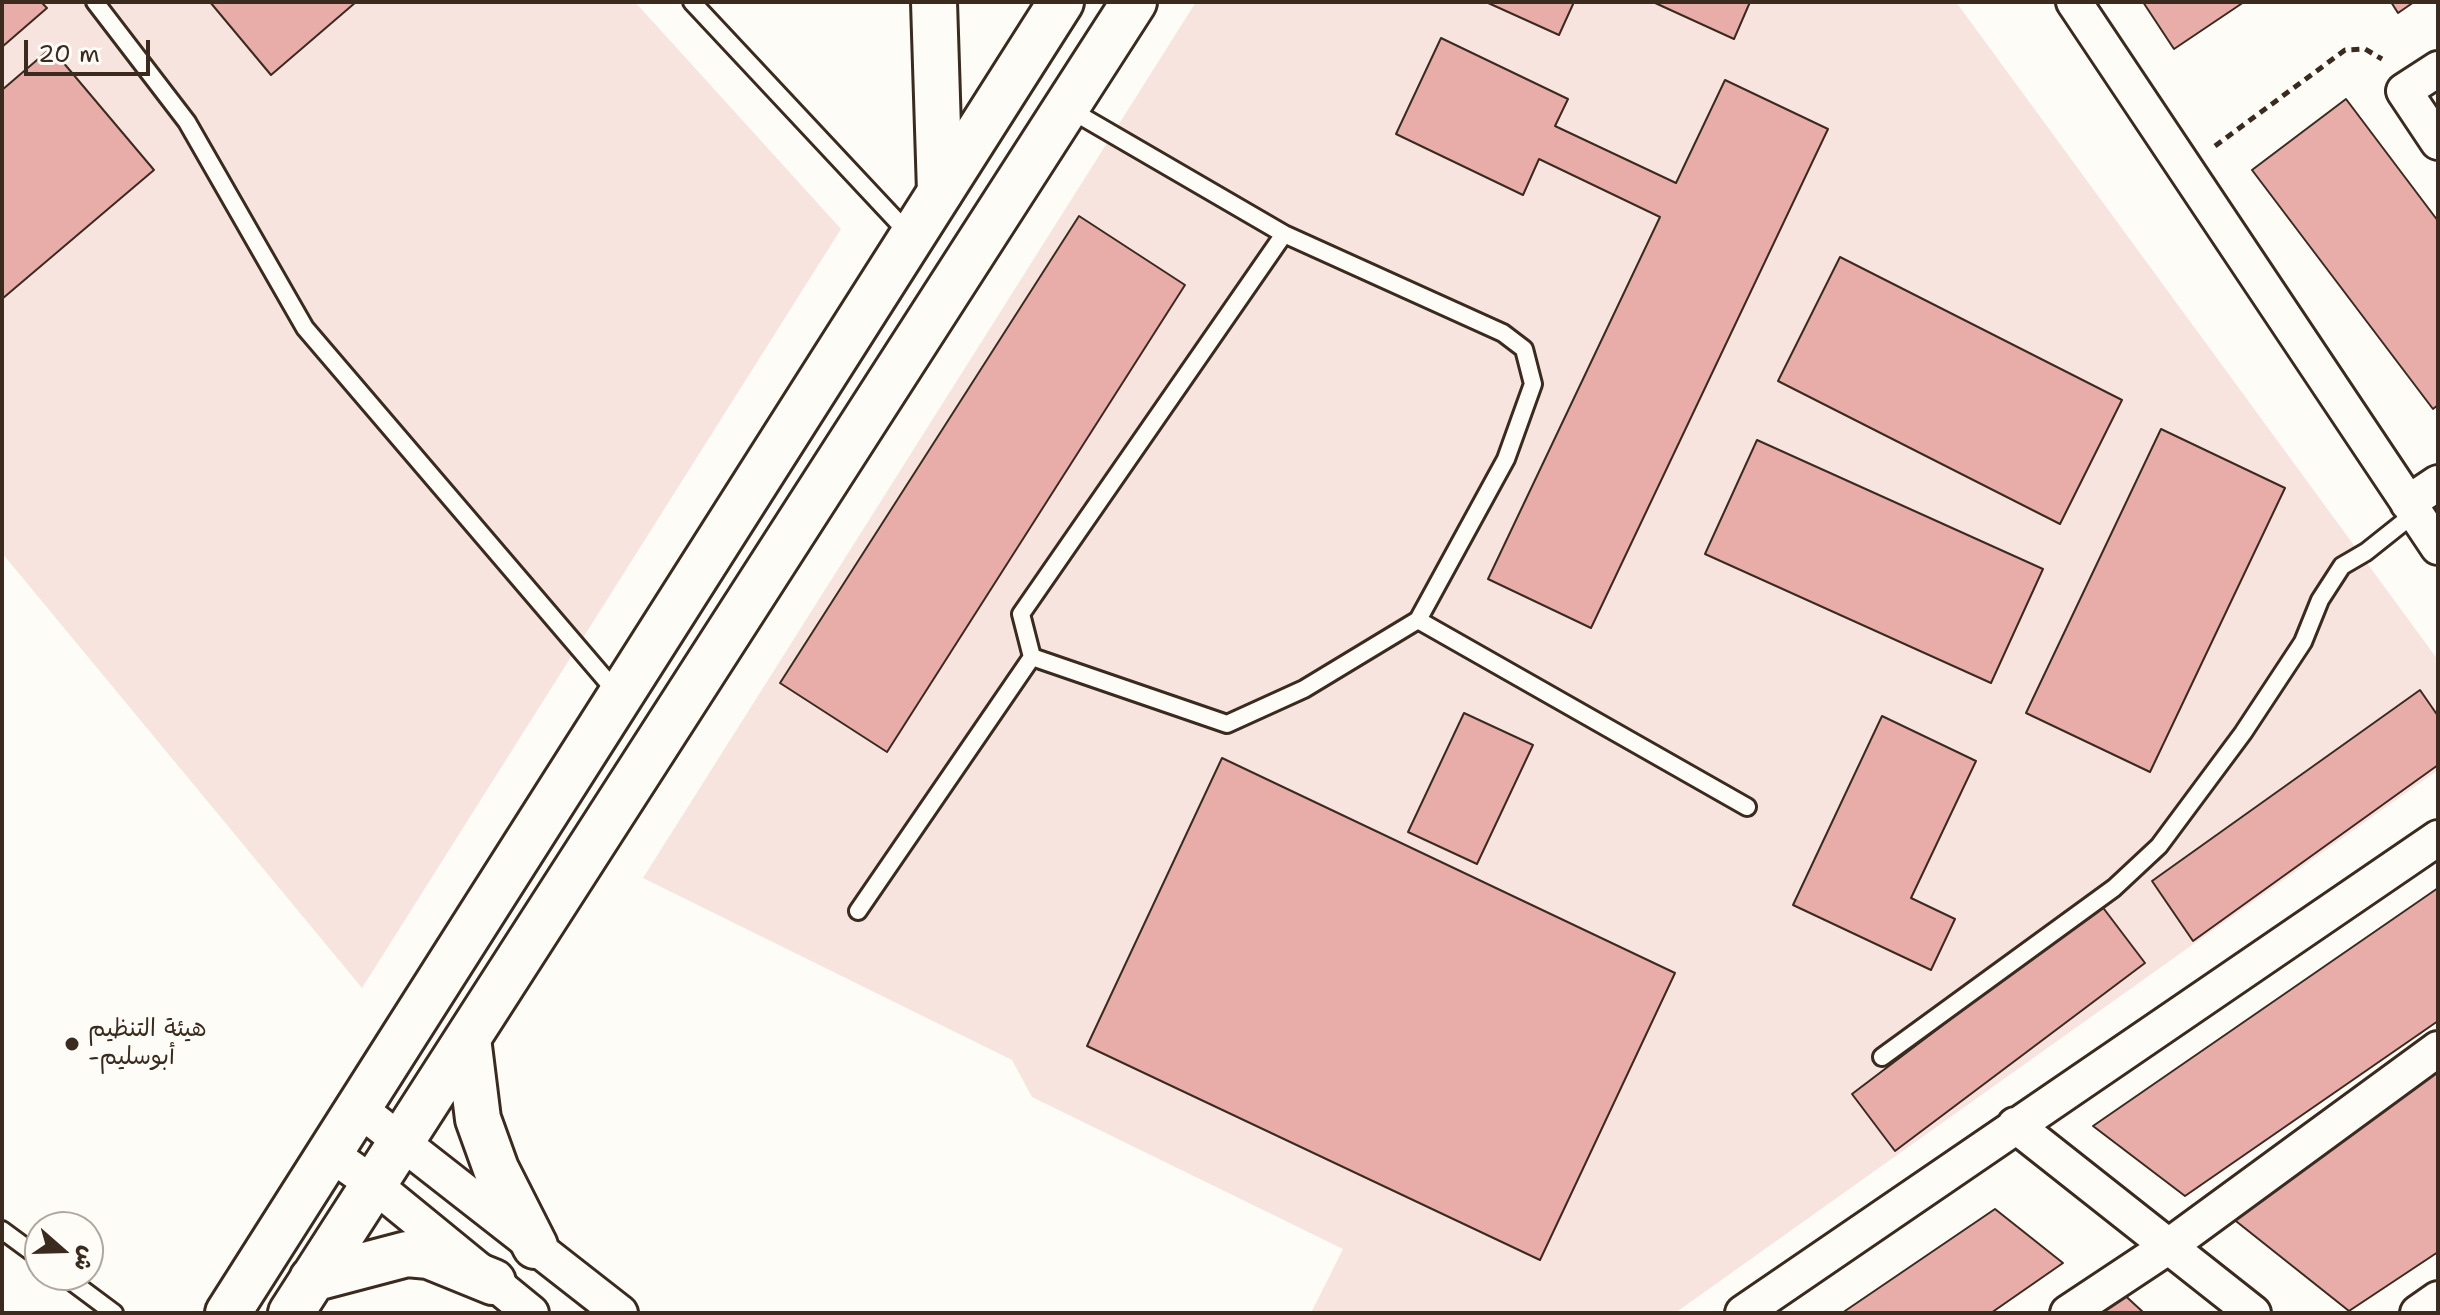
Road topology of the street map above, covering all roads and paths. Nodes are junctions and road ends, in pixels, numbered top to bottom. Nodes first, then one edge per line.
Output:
1 (95, 2) edge
2 (692, 2) edge
3 (934, 2) edge
4 (1061, 2) edge
5 (1134, 2) edge
6 (2074, 2) edge
7 (2438, 69) edge
8 (2404, 91) junction
9 (1067, 107) junction
10 (2438, 142) edge
11 (2185, 168) junction
12 (940, 192) junction
13 (1284, 234) junction
14 (911, 236) junction
15 (2438, 483) edge
16 (2412, 508) junction
17 (2438, 547) edge
18 (1418, 620) junction
19 (1032, 657) junction
20 (619, 695) junction
21 (1747, 807) dead end
22 (2438, 838) edge
23 (858, 911) dead end
24 (468, 1038) junction
25 (2438, 1049) edge
26 (1882, 1057) dead end
27 (358, 1108) junction
28 (2015, 1125) junction
29 (401, 1141) junction
30 (328, 1152) junction
31 (372, 1183) junction
32 (2, 1230) edge
33 (24, 1246) edge
34 (535, 1246) junction
35 (2169, 1246) junction
36 (493, 1282) junction
37 (84, 1291) edge
38 (302, 1296) edge
39 (2438, 1299) edge
40 (114, 1313) edge
41 (228, 1313) edge
42 (531, 1313) edge
43 (620, 1313) edge
44 (1743, 1313) edge
45 (2068, 1313) edge
46 (2253, 1313) edge
47 (2418, 1313) edge

1 - 20 lane
2 - 14 lane
3 - 12 main road
4 - 12 main road
5 - 9 main road
6 - 11 street
7 - 8 street
8 - 10 street
8 - 11 path
9 - 13 lane
9 - 24 main road
11 - 16 street
12 - 14 main road
13 - 18 lane
13 - 19 lane
14 - 20 main road
15 - 16 street
16 - 17 street
16 - 26 lane
18 - 19 lane
18 - 21 lane
19 - 23 lane
20 - 27 main road
22 - 28 street
24 - 29 main road
24 - 34 main road
25 - 35 street
27 - 29 street
27 - 30 main road
28 - 35 street
28 - 44 street
29 - 31 main road
29 - 34 street
30 - 31 street
30 - 41 main road
31 - 36 street
31 - 38 main road
32 - 33 lane
34 - 43 street
35 - 45 street
35 - 46 street
36 - 38 main road
36 - 42 street
37 - 40 lane
39 - 47 street

